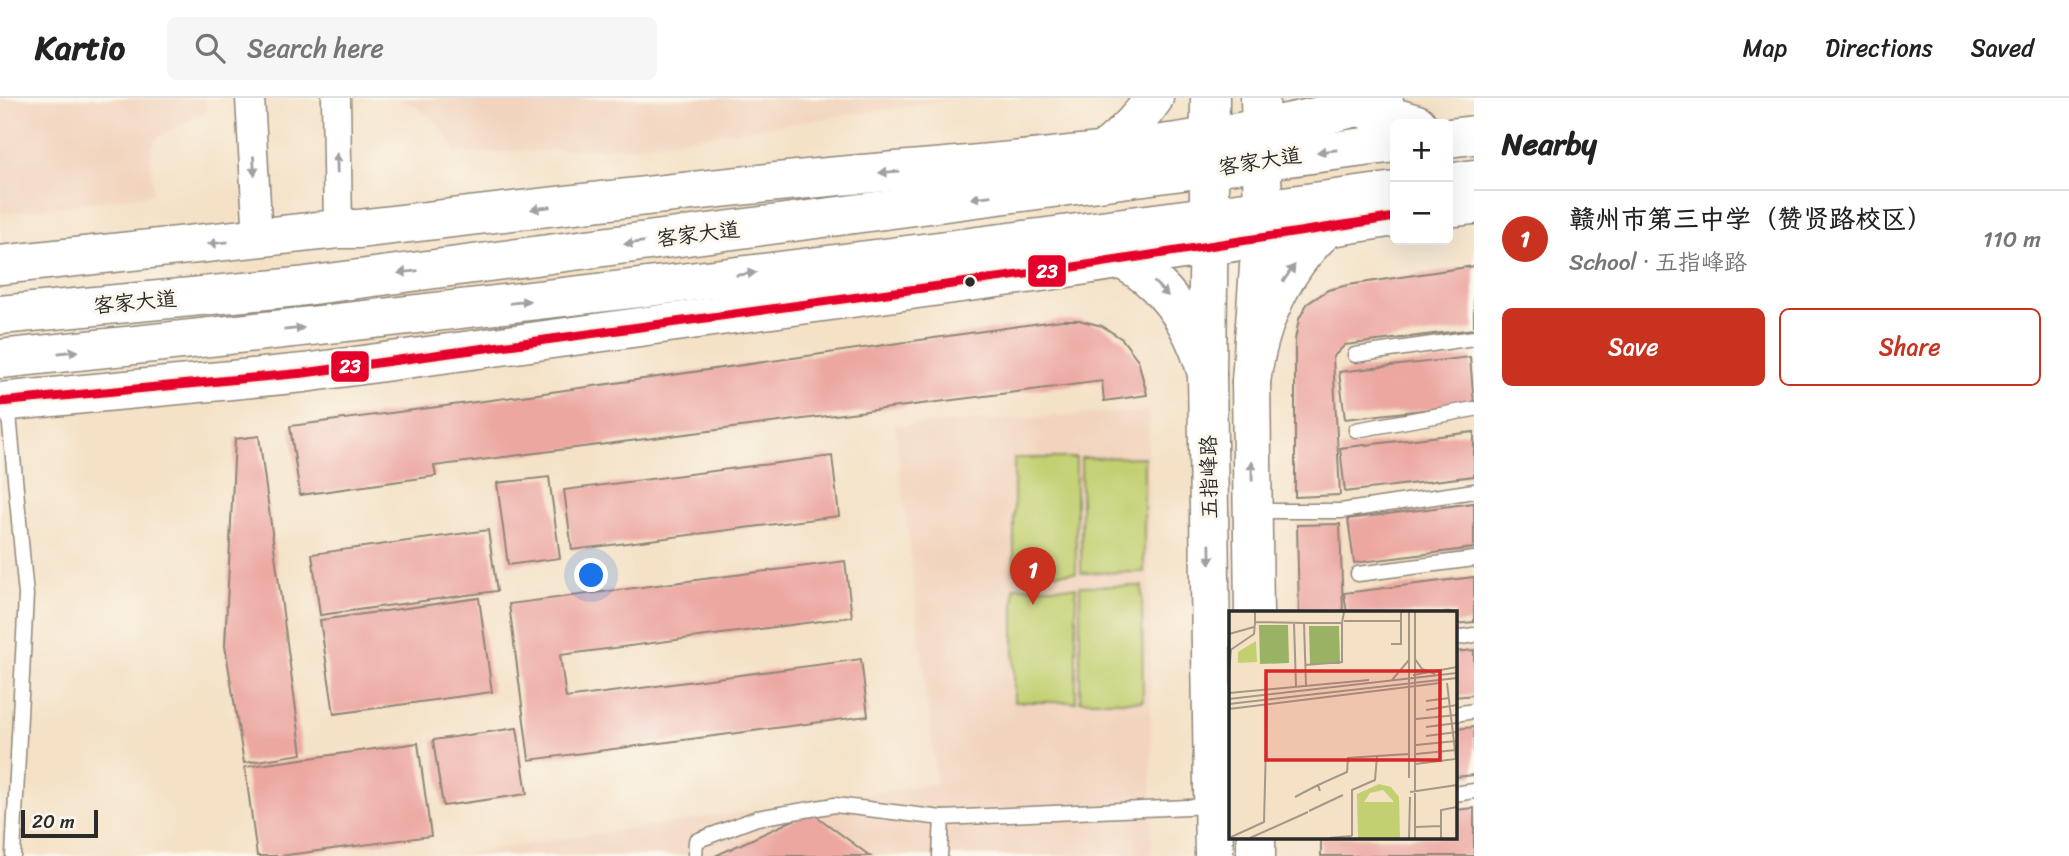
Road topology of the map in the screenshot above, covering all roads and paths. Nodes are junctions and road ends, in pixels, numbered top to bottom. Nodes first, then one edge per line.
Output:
1 (250, 98) edge
2 (336, 98) edge
3 (1154, 98) edge
4 (1210, 98) edge
5 (1366, 101) edge
6 (1407, 119) edge
7 (1453, 129) edge
8 (1260, 130) edge
9 (1474, 132) edge
10 (1453, 137) edge
11 (1390, 144) edge
12 (1103, 152) junction
13 (1208, 153) junction
14 (1474, 180) edge
15 (1453, 182) edge
16 (1027, 191) junction
17 (1390, 192) edge
18 (1390, 193) edge
19 (1474, 205) edge
20 (1453, 207) edge
21 (1390, 218) edge
22 (1262, 224) junction
23 (1330, 228) junction
24 (338, 229) junction
25 (1210, 232) junction
26 (258, 239) junction
27 (1033, 239) junction
28 (1122, 260) junction
29 (0, 265) edge
30 (0, 315) edge
31 (1474, 338) edge
32 (1355, 355) dead end
33 (0, 359) edge
34 (1207, 374) junction
35 (1251, 382) junction
36 (4, 402) edge
37 (1474, 409) edge
38 (1356, 430) dead end
39 (1474, 491) edge
40 (1253, 511) junction
41 (1474, 559) edge
42 (1358, 574) dead end
43 (1254, 611) edge
44 (1474, 635) edge
45 (1456, 638) edge
46 (1474, 712) edge
47 (1456, 714) edge
48 (1474, 791) edge
49 (1456, 794) edge
50 (1214, 806) junction
51 (942, 818) junction
52 (1256, 838) edge
53 (13, 856) edge
54 (695, 856) edge
55 (940, 856) edge
56 (1214, 856) edge
57 (1256, 856) edge

1 -> 26 street
24 -> 2 street
3 - 12 main road
4 - 13 main road, 五指峰路
5 - 6 main road
5 - 8 main road
7 - 9 main road
11 -> 8 main road, 客家大道
8 - 13 main road, 客家大道
8 - 22 main road, 五指峰路
9 - 10 main road
12 - 13 main road
12 - 16 main road
12 -> 24 main road
13 - 16 main road, 客家大道
13 - 25 main road, 五指峰路
14 - 15 main road
16 -> 30 main road, 客家大道
17 - 22 main road, 客家大道
18 - 23 main road
19 - 20 main road
21 - 23 main road
22 - 23 main road
22 - 25 main road, 客家大道
22 - 35 main road, 五指峰路
35 -> 23 main road
24 - 26 main road
25 - 27 main road, 客家大道
25 - 28 main road
25 - 34 main road, 五指峰路
26 -> 29 main road
27 - 28 main road
33 -> 27 main road, 客家大道
28 -> 34 main road
28 - 36 main road
31 - 32 lane
34 -> 50 main road, 五指峰路
40 -> 35 main road, 五指峰路
36 - 53 lane
37 - 38 lane
39 - 40 lane
40 - 43 main road, 五指峰路
41 - 42 lane
44 - 45 lane
46 - 47 lane
48 - 49 lane
50 - 51 lane
50 - 56 main road, 五指峰路
51 - 54 lane
51 - 55 lane
52 - 57 main road

